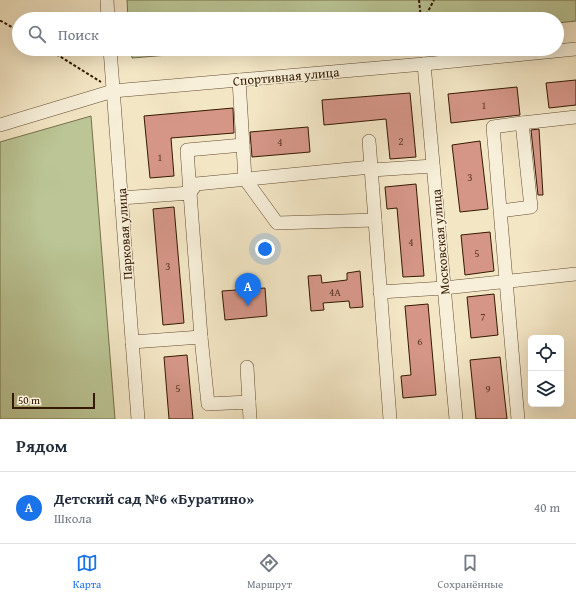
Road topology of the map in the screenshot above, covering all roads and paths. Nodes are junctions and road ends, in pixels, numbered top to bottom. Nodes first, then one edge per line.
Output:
1 (107, 0) edge
2 (419, 0) edge
3 (434, 0) edge
4 (108, 12) edge
5 (420, 12) edge
6 (428, 12) edge
7 (0, 21) edge
8 (12, 27) edge
9 (576, 49) edge
10 (564, 50) edge
11 (59, 56) edge
12 (110, 56) edge
13 (505, 56) edge
14 (424, 64) junction
15 (239, 80) junction
16 (113, 91) junction
17 (576, 117) edge
18 (522, 124) junction
19 (0, 125) edge
20 (368, 141) dead end
21 (243, 145) junction
22 (433, 166) junction
23 (371, 169) junction
24 (245, 179) junction
25 (190, 193) junction
26 (121, 198) junction
27 (500, 211) junction
28 (375, 220) junction
29 (576, 274) edge
30 (505, 281) junction
31 (444, 288) junction
32 (380, 292) junction
33 (201, 337) junction
34 (132, 342) junction
35 (247, 367) dead end
36 (249, 402) junction
37 (138, 419) edge
38 (250, 419) edge
39 (390, 419) edge
40 (456, 419) edge
41 (518, 419) edge

1 - 4 street
2 - 5 path
3 - 6 path
7 - 8 path
9 - 10 street, Спортивная улица
11 - 16 path
12 - 16 street, Парковая улица
13 - 14 street, Спортивная улица
14 - 15 street, Спортивная улица
14 - 22 street, Московская улица
15 - 16 street, Спортивная улица
15 - 21 street
16 - 19 street, Спортивная улица
16 - 26 street, Парковая улица
17 - 18 street
18 - 27 street
18 - 27 street
20 - 23 street
21 - 24 street
21 - 25 street
22 - 23 street
22 - 31 street, Московская улица
23 - 24 street
23 - 28 street
24 - 25 street
24 - 28 street
25 - 26 street
25 - 33 street
26 - 34 street, Парковая улица
27 - 30 street
28 - 32 street
29 - 30 street
30 - 31 street
30 - 41 street
31 - 32 street
31 - 40 street, Московская улица
32 - 39 street
33 - 34 street
33 - 36 street
34 - 37 street, Парковая улица
35 - 36 street
36 - 38 street

